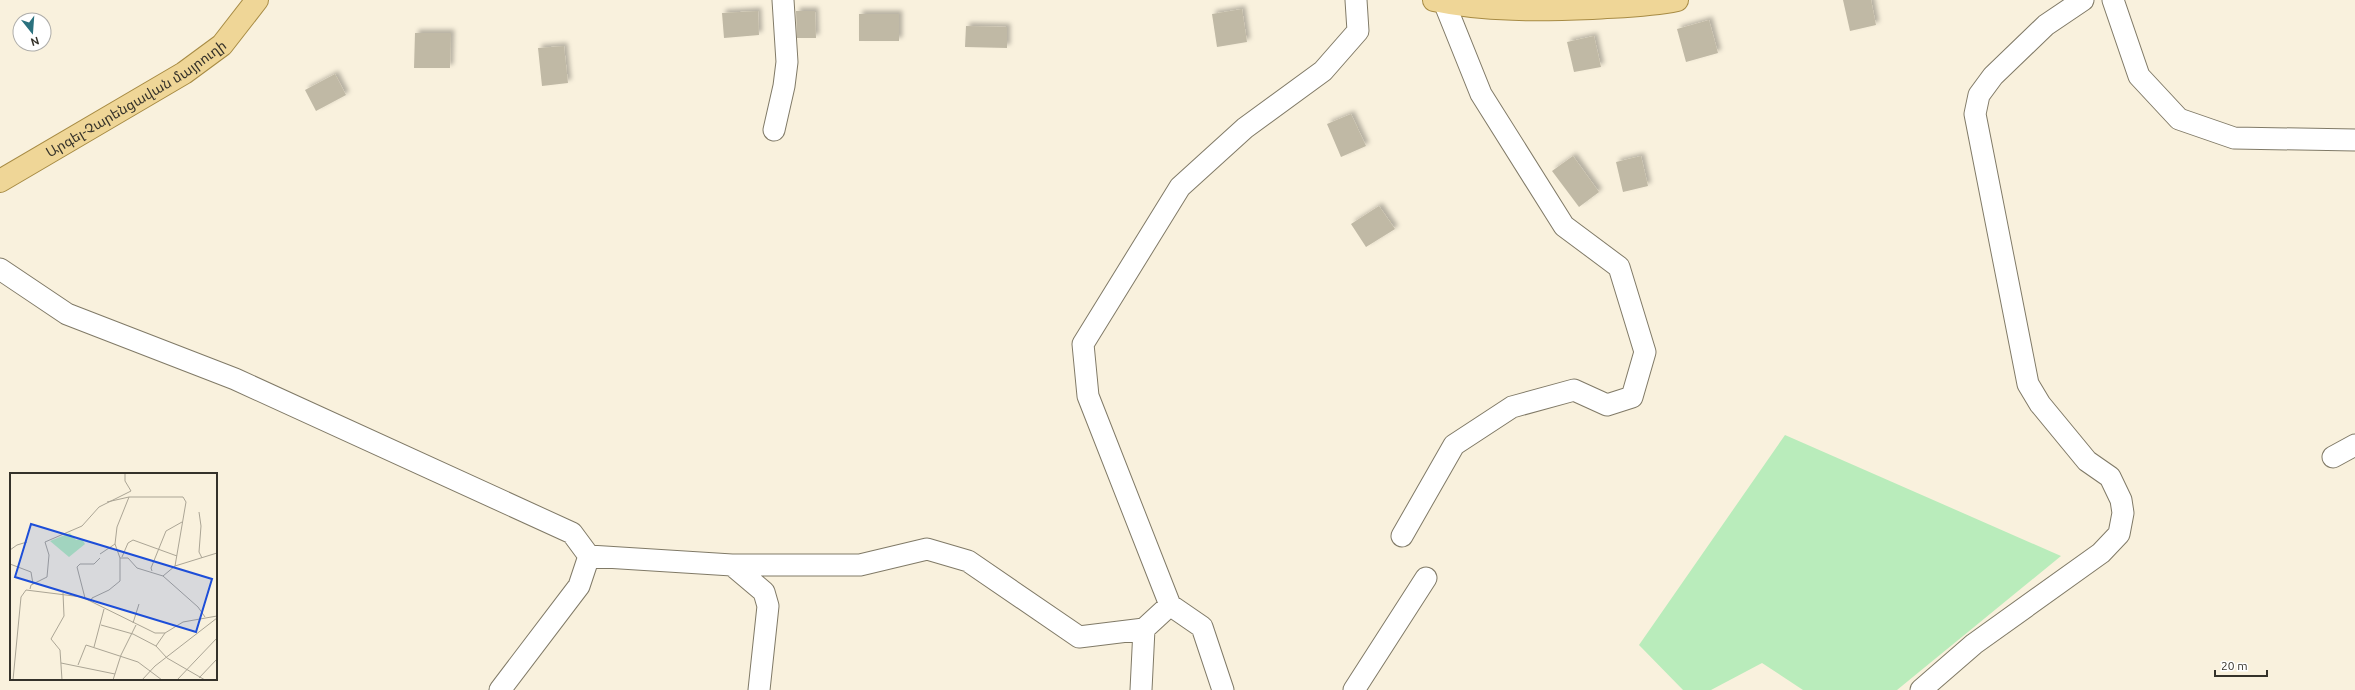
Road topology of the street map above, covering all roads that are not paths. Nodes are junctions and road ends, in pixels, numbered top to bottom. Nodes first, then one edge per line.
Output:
1 (257, 0) edge
2 (783, 0) edge
3 (1356, 0) edge
4 (1677, 0) edge
5 (2083, 0) edge
6 (2113, 0) edge
7 (1439, 1) edge
8 (774, 130) dead end
9 (2355, 140) edge
10 (0, 181) edge
11 (0, 269) edge
12 (2355, 445) edge
13 (2333, 457) dead end
14 (1402, 536) dead end
15 (589, 556) junction
16 (732, 565) junction
17 (1426, 578) dead end
18 (1170, 605) junction
19 (1144, 629) junction
20 (500, 690) edge
21 (759, 690) edge
22 (1141, 690) edge
23 (1223, 690) edge
24 (1354, 690) edge
25 (1921, 690) edge

1 - 10 main road, Արգել-Չարենցավան մայրուղի
2 - 8 street
3 - 18 street
4 - 7 main road
5 - 25 street
6 - 9 street
7 - 14 street
11 - 15 street
12 - 13 street
15 - 16 street
15 - 20 street
16 - 19 street
16 - 21 street
17 - 24 street
18 - 19 street
18 - 23 street
19 - 22 street

